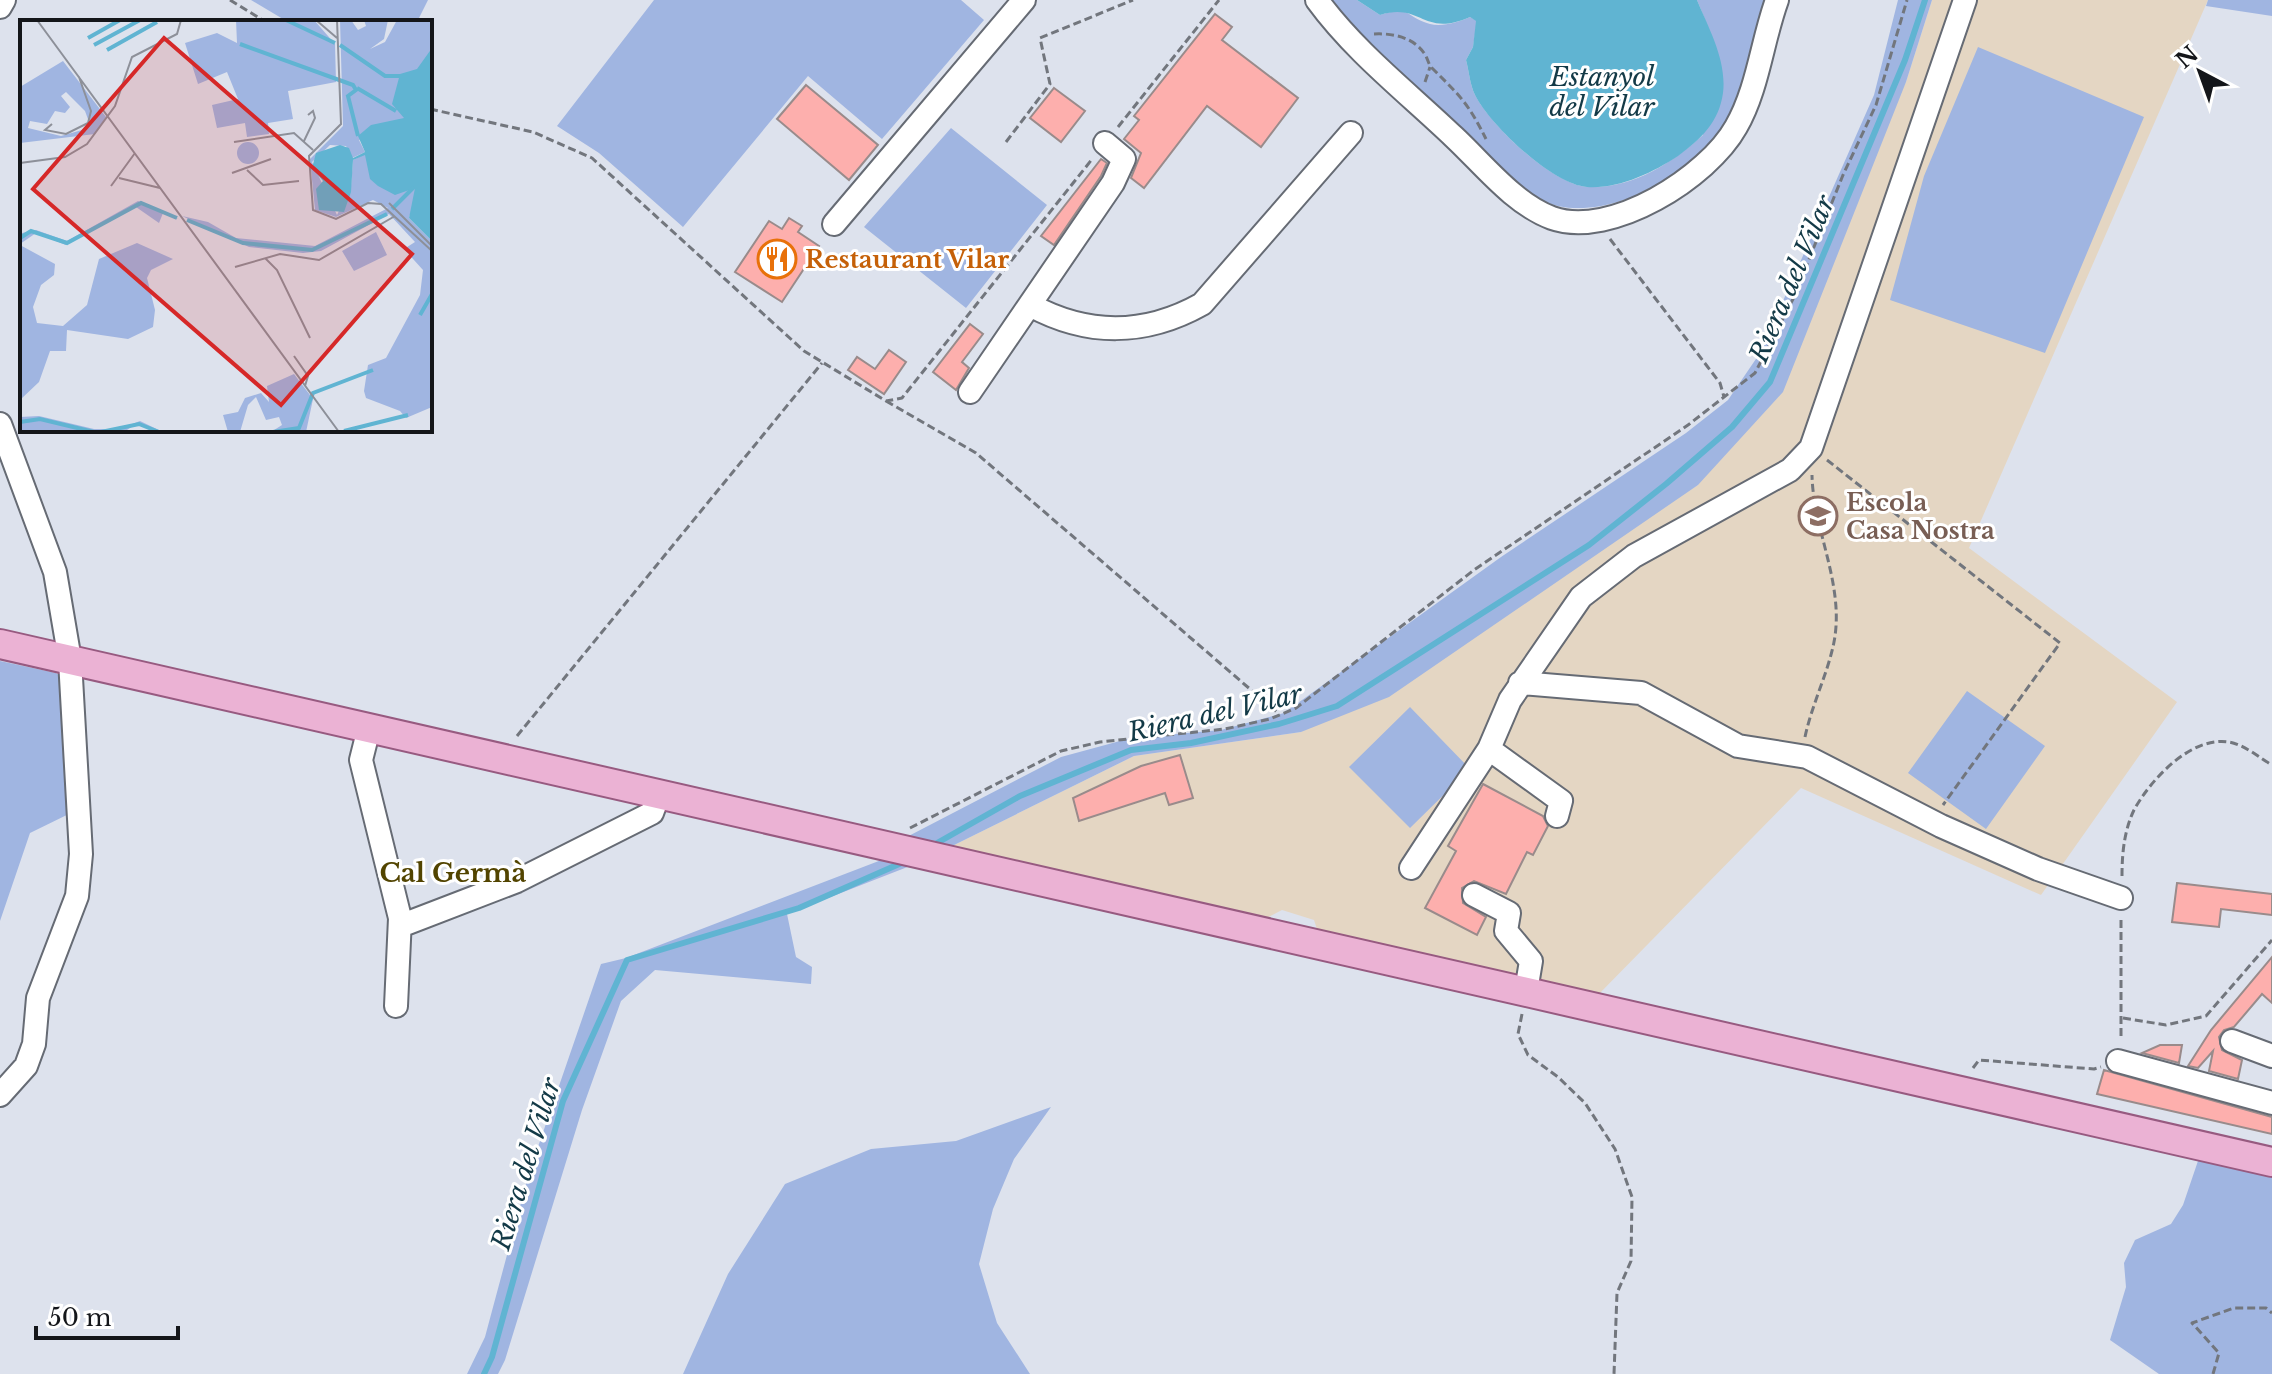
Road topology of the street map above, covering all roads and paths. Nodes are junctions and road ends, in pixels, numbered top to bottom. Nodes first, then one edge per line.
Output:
1 (4, 0) edge
2 (230, 0) edge
3 (1024, 0) edge
4 (1133, 0) edge
5 (1317, 0) edge
6 (1777, 0) edge
7 (1907, 0) edge
8 (1965, 0) edge
9 (0, 7) edge
10 (263, 20) edge
11 (1366, 34) dead end
12 (1351, 133) dead end
13 (1006, 142) dead end
14 (1105, 143) dead end
15 (1489, 144) dead end
16 (1605, 220) junction
17 (834, 224) dead end
18 (1030, 305) junction
19 (822, 363) dead end
20 (970, 392) dead end
21 (1724, 398) junction
22 (886, 401) dead end
23 (0, 424) edge
24 (1811, 448) junction
25 (0, 644) edge
26 (70, 660) junction
27 (1520, 683) junction
28 (1280, 715) junction
29 (369, 728) junction
30 (1489, 749) junction
31 (1801, 756) junction
32 (500, 758) junction
33 (659, 794) junction
34 (1557, 816) dead end
35 (1931, 821) junction
36 (891, 846) junction
37 (1411, 868) dead end
38 (1474, 895) dead end
39 (2121, 898) dead end
40 (400, 926) junction
41 (2272, 940) edge
42 (1526, 991) junction
43 (396, 1006) dead end
44 (2123, 1018) dead end
45 (2232, 1041) dead end
46 (2272, 1056) edge
47 (2118, 1061) dead end
48 (0, 1095) edge
49 (2272, 1103) edge
50 (2272, 1162) edge
51 (2272, 1313) edge
52 (1614, 1374) edge
53 (2213, 1374) edge

1 - 9 street
2 - 10 path
3 - 17 street
4 - 13 path
5 - 16 street
6 - 16 street
7 - 21 path
8 - 24 street
11 - 15 path
12 - 18 street
14 - 18 street
16 - 21 path
18 - 20 street
19 - 32 path
21 - 28 path
22 - 28 path
23 - 26 street
24 - 27 street
24 - 31 path
24 - 35 path
25 - 26 main road
26 - 29 main road
26 - 48 street
27 - 30 street
27 - 31 street
28 - 36 path
29 - 32 main road
29 - 40 street
30 - 34 street
30 - 37 street
31 - 35 street
32 - 33 main road
33 - 36 main road
33 - 40 street
35 - 39 street
36 - 42 main road
38 - 42 street
40 - 43 street
41 - 44 path
42 - 50 main road
42 - 52 path
45 - 46 street
47 - 49 street
51 - 53 path

